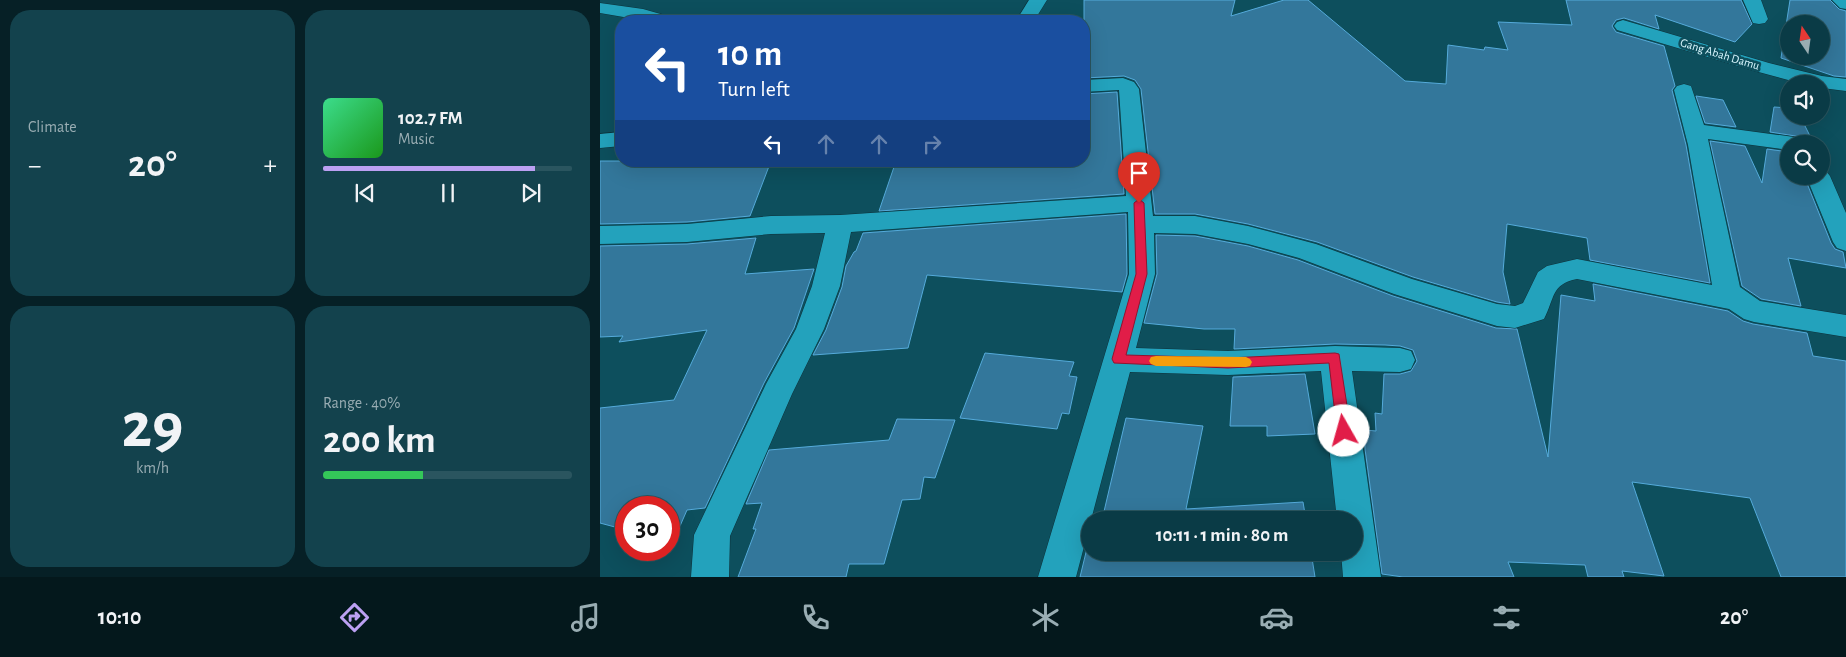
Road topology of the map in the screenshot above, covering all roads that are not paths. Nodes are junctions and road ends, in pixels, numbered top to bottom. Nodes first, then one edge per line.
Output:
1 (1038, 0) edge
2 (1752, 0) edge
3 (1841, 0) edge
4 (1846, 4) edge
5 (600, 8) edge
6 (646, 15) edge
7 (1029, 15) edge
8 (1759, 19) dead end
9 (1623, 26) dead end
10 (1846, 85) edge
11 (1090, 86) edge
12 (1684, 90) dead end
13 (1694, 130) junction
14 (615, 140) edge
15 (600, 141) edge
16 (1780, 142) edge
17 (1822, 185) edge
18 (1140, 213) junction
19 (840, 224) junction
20 (600, 236) edge
21 (1846, 242) edge
22 (1736, 300) junction
23 (1846, 326) edge
24 (1335, 358) junction
25 (1118, 359) junction
26 (1400, 360) dead end
27 (710, 577) edge
28 (1057, 577) edge
29 (1362, 577) edge

1 - 7 street
2 - 8 street
3 - 4 street
5 - 6 street
9 - 10 street, Gang Abah Damu
11 - 18 street
12 - 13 street
13 - 16 street
13 - 22 street
14 - 15 street
17 - 21 street
18 - 19 street
18 - 22 street
18 - 25 street
19 - 20 street
19 - 27 street
22 - 23 street
24 - 25 street
24 - 26 street
24 - 29 street
25 - 28 street

